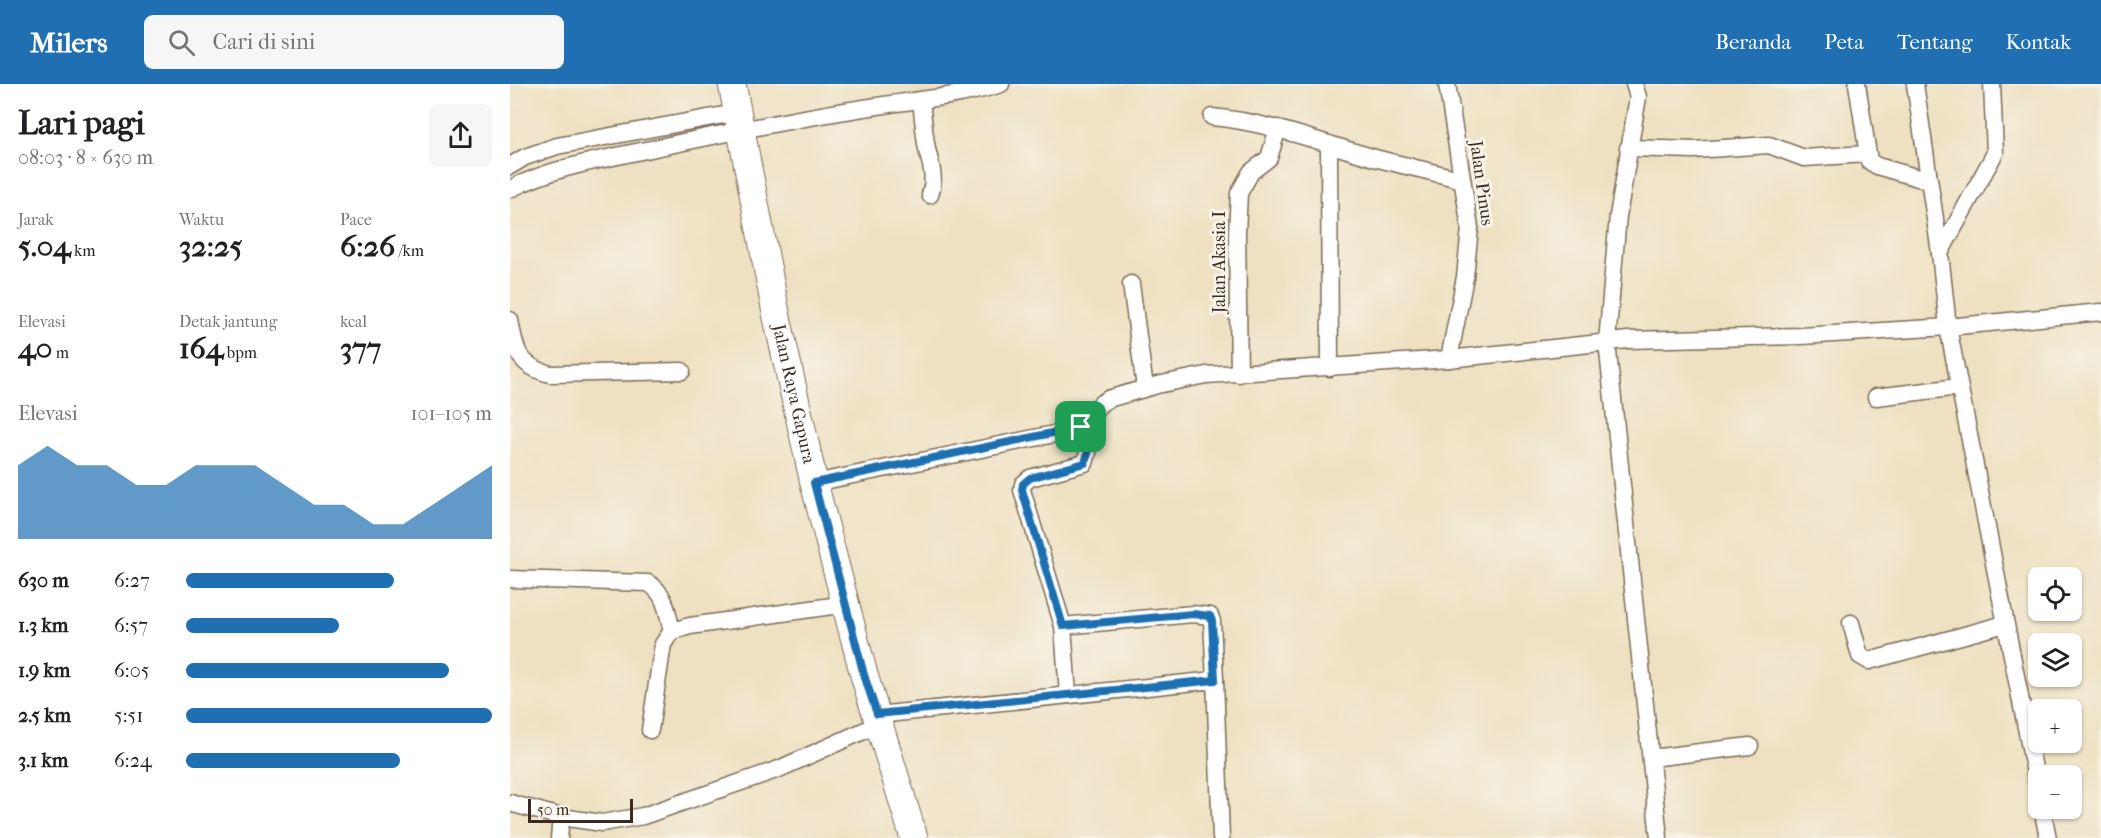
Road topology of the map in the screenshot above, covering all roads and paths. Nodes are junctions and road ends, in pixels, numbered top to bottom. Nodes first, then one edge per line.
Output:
1 (732, 84) edge
2 (1001, 84) edge
3 (1447, 84) edge
4 (1634, 84) edge
5 (1857, 84) edge
6 (1915, 84) edge
7 (1992, 84) edge
8 (921, 101) junction
9 (1212, 117) dead end
10 (741, 121) junction
11 (1278, 128) junction
12 (1329, 144) junction
13 (1628, 148) junction
14 (1866, 154) junction
15 (510, 166) edge
16 (1462, 180) junction
17 (1929, 181) junction
18 (510, 189) edge
19 (930, 195) dead end
20 (1940, 253) junction
21 (1131, 284) dead end
22 (2101, 312) edge
23 (510, 320) edge
24 (1948, 327) junction
25 (1607, 342) junction
26 (1449, 359) junction
27 (1330, 368) junction
28 (682, 371) dead end
29 (1239, 374) junction
30 (1959, 387) junction
31 (1145, 388) junction
32 (1876, 397) dead end
33 (1081, 427) junction
34 (814, 483) junction
35 (510, 579) edge
36 (846, 604) junction
37 (1851, 623) dead end
38 (2005, 624) junction
39 (1063, 626) junction
40 (672, 632) junction
41 (1215, 680) junction
42 (1068, 695) junction
43 (878, 719) junction
44 (650, 730) dead end
45 (1750, 746) dead end
46 (1651, 758) junction
47 (2033, 765) edge
48 (510, 804) edge
49 (561, 817) junction
50 (2044, 819) edge
51 (559, 838) edge
52 (914, 838) edge
53 (1221, 838) edge
54 (1659, 838) edge
55 (2048, 838) edge

1 - 10 main road, Jalan Raya Gapura
2 - 8 street
3 - 16 street, Jalan Pinus
4 - 13 street
5 - 14 street
6 - 17 street
7 - 20 street
8 - 10 street
8 - 19 street
9 - 11 street
10 - 15 street
10 - 18 street
10 - 34 main road, Jalan Raya Gapura
11 - 12 street
11 - 29 street, Jalan Akasia I
12 - 16 street
12 - 27 street
13 - 14 street
13 - 25 street
14 - 17 street
16 - 26 street, Jalan Pinus
17 - 20 street
20 - 24 street
21 - 31 street
22 - 24 street
23 - 28 street
24 - 25 street
24 - 30 street
25 - 26 street
25 - 46 street
26 - 27 street
27 - 29 street
29 - 31 street
30 - 32 street
30 - 38 street
31 - 33 street
33 - 34 street
33 - 39 street
34 - 36 main road, Jalan Raya Gapura
35 - 40 street
36 - 40 street
36 - 43 main road, Jalan Raya Gapura
37 - 38 street
38 - 47 street
39 - 41 street
39 - 42 street
40 - 44 street
41 - 42 street
41 - 53 street
42 - 43 street
43 - 49 street
43 - 52 main road, Jalan Raya Gapura
45 - 46 street
46 - 54 street
48 - 49 street
49 - 51 street
50 - 55 street

